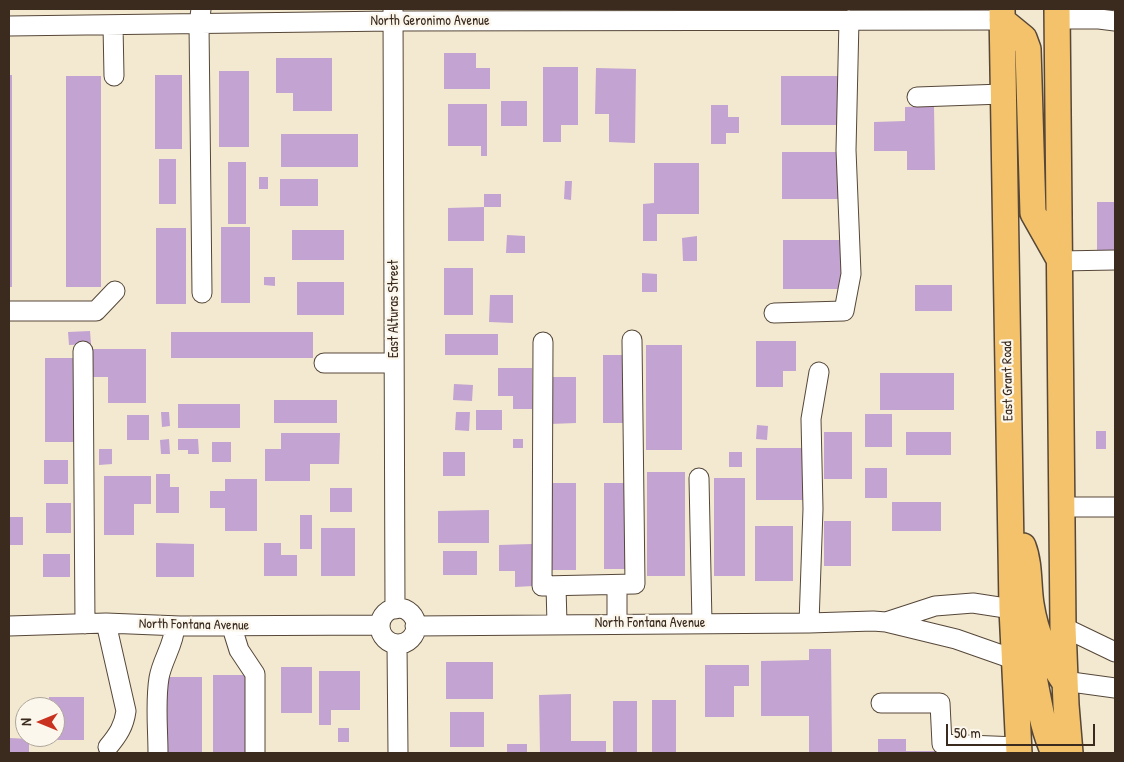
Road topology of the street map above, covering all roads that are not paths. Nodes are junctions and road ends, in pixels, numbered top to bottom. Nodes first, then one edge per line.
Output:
1 (908, 14) edge
2 (1002, 14) edge
3 (1057, 14) edge
4 (393, 15) edge
5 (577, 15) edge
6 (625, 15) edge
7 (743, 15) edge
8 (200, 16) edge
9 (36, 17) edge
10 (849, 20) junction
11 (1115, 21) edge
12 (113, 25) junction
13 (9, 26) edge
14 (114, 76) dead end
15 (1003, 94) junction
16 (917, 97) dead end
17 (1115, 260) edge
18 (1060, 261) junction
19 (115, 291) dead end
20 (202, 294) dead end
21 (9, 311) edge
22 (774, 313) dead end
23 (632, 340) dead end
24 (543, 342) dead end
25 (82, 351) dead end
26 (324, 363) dead end
27 (394, 363) junction
28 (819, 372) dead end
29 (700, 478) dead end
30 (1061, 507) junction
31 (1115, 507) edge
32 (1010, 510) junction
33 (617, 585) junction
34 (556, 586) junction
35 (395, 609) junction
36 (1012, 609) junction
37 (886, 622) junction
38 (618, 623) junction
39 (702, 623) junction
40 (809, 623) junction
41 (85, 624) junction
42 (106, 624) junction
43 (557, 624) junction
44 (380, 625) junction
45 (9, 626) edge
46 (174, 626) junction
47 (235, 626) junction
48 (415, 626) junction
49 (1063, 627) junction
50 (397, 644) junction
51 (1115, 652) edge
52 (1013, 660) junction
53 (1064, 681) junction
54 (1115, 688) edge
55 (881, 703) dead end
56 (108, 747) dead end
57 (1019, 750) edge
58 (158, 753) edge
59 (255, 753) edge
60 (398, 753) edge
61 (1054, 753) edge
62 (1070, 753) edge

1 - 2 street, North Geronimo Avenue
1 - 10 street, North Geronimo Avenue
2 - 15 main road, East Grant Road
2 - 18 main road
3 - 11 street
3 - 18 main road
4 - 5 street, North Geronimo Avenue
4 - 8 street, North Geronimo Avenue
4 - 27 street, East Alturas Street
5 - 6 street, North Geronimo Avenue
6 - 7 street, North Geronimo Avenue
7 - 10 street, North Geronimo Avenue
8 - 12 street, North Geronimo Avenue
8 - 20 street
9 - 12 street, North Geronimo Avenue
9 - 13 street, North Geronimo Avenue
10 - 22 street
12 - 14 street
15 - 16 street
15 - 32 main road, East Grant Road
17 - 18 street
18 - 30 main road
19 - 21 street
23 - 33 street
24 - 34 street
25 - 41 street
26 - 27 street
27 - 35 street, East Alturas Street
28 - 40 street
29 - 39 street
30 - 31 street
30 - 49 main road
32 - 36 main road, East Grant Road
32 - 53 main road
33 - 34 street
33 - 38 street
34 - 43 street
35 - 44 street
35 - 48 street
36 - 37 street
36 - 52 main road, East Grant Road
36 - 61 main road
37 - 40 street, North Fontana Avenue
37 - 52 street
38 - 39 street, North Fontana Avenue
38 - 43 street, North Fontana Avenue
39 - 40 street, North Fontana Avenue
41 - 42 street, North Fontana Avenue
41 - 45 street, North Fontana Avenue
42 - 46 street, North Fontana Avenue
42 - 56 street
43 - 48 street, North Fontana Avenue
44 - 47 street, North Fontana Avenue
44 - 50 street
46 - 47 street, North Fontana Avenue
46 - 58 street
47 - 59 street
48 - 50 street
49 - 51 street
49 - 53 main road
50 - 60 street
52 - 57 main road, East Grant Road
53 - 54 street
53 - 62 main road
55 - 57 street

